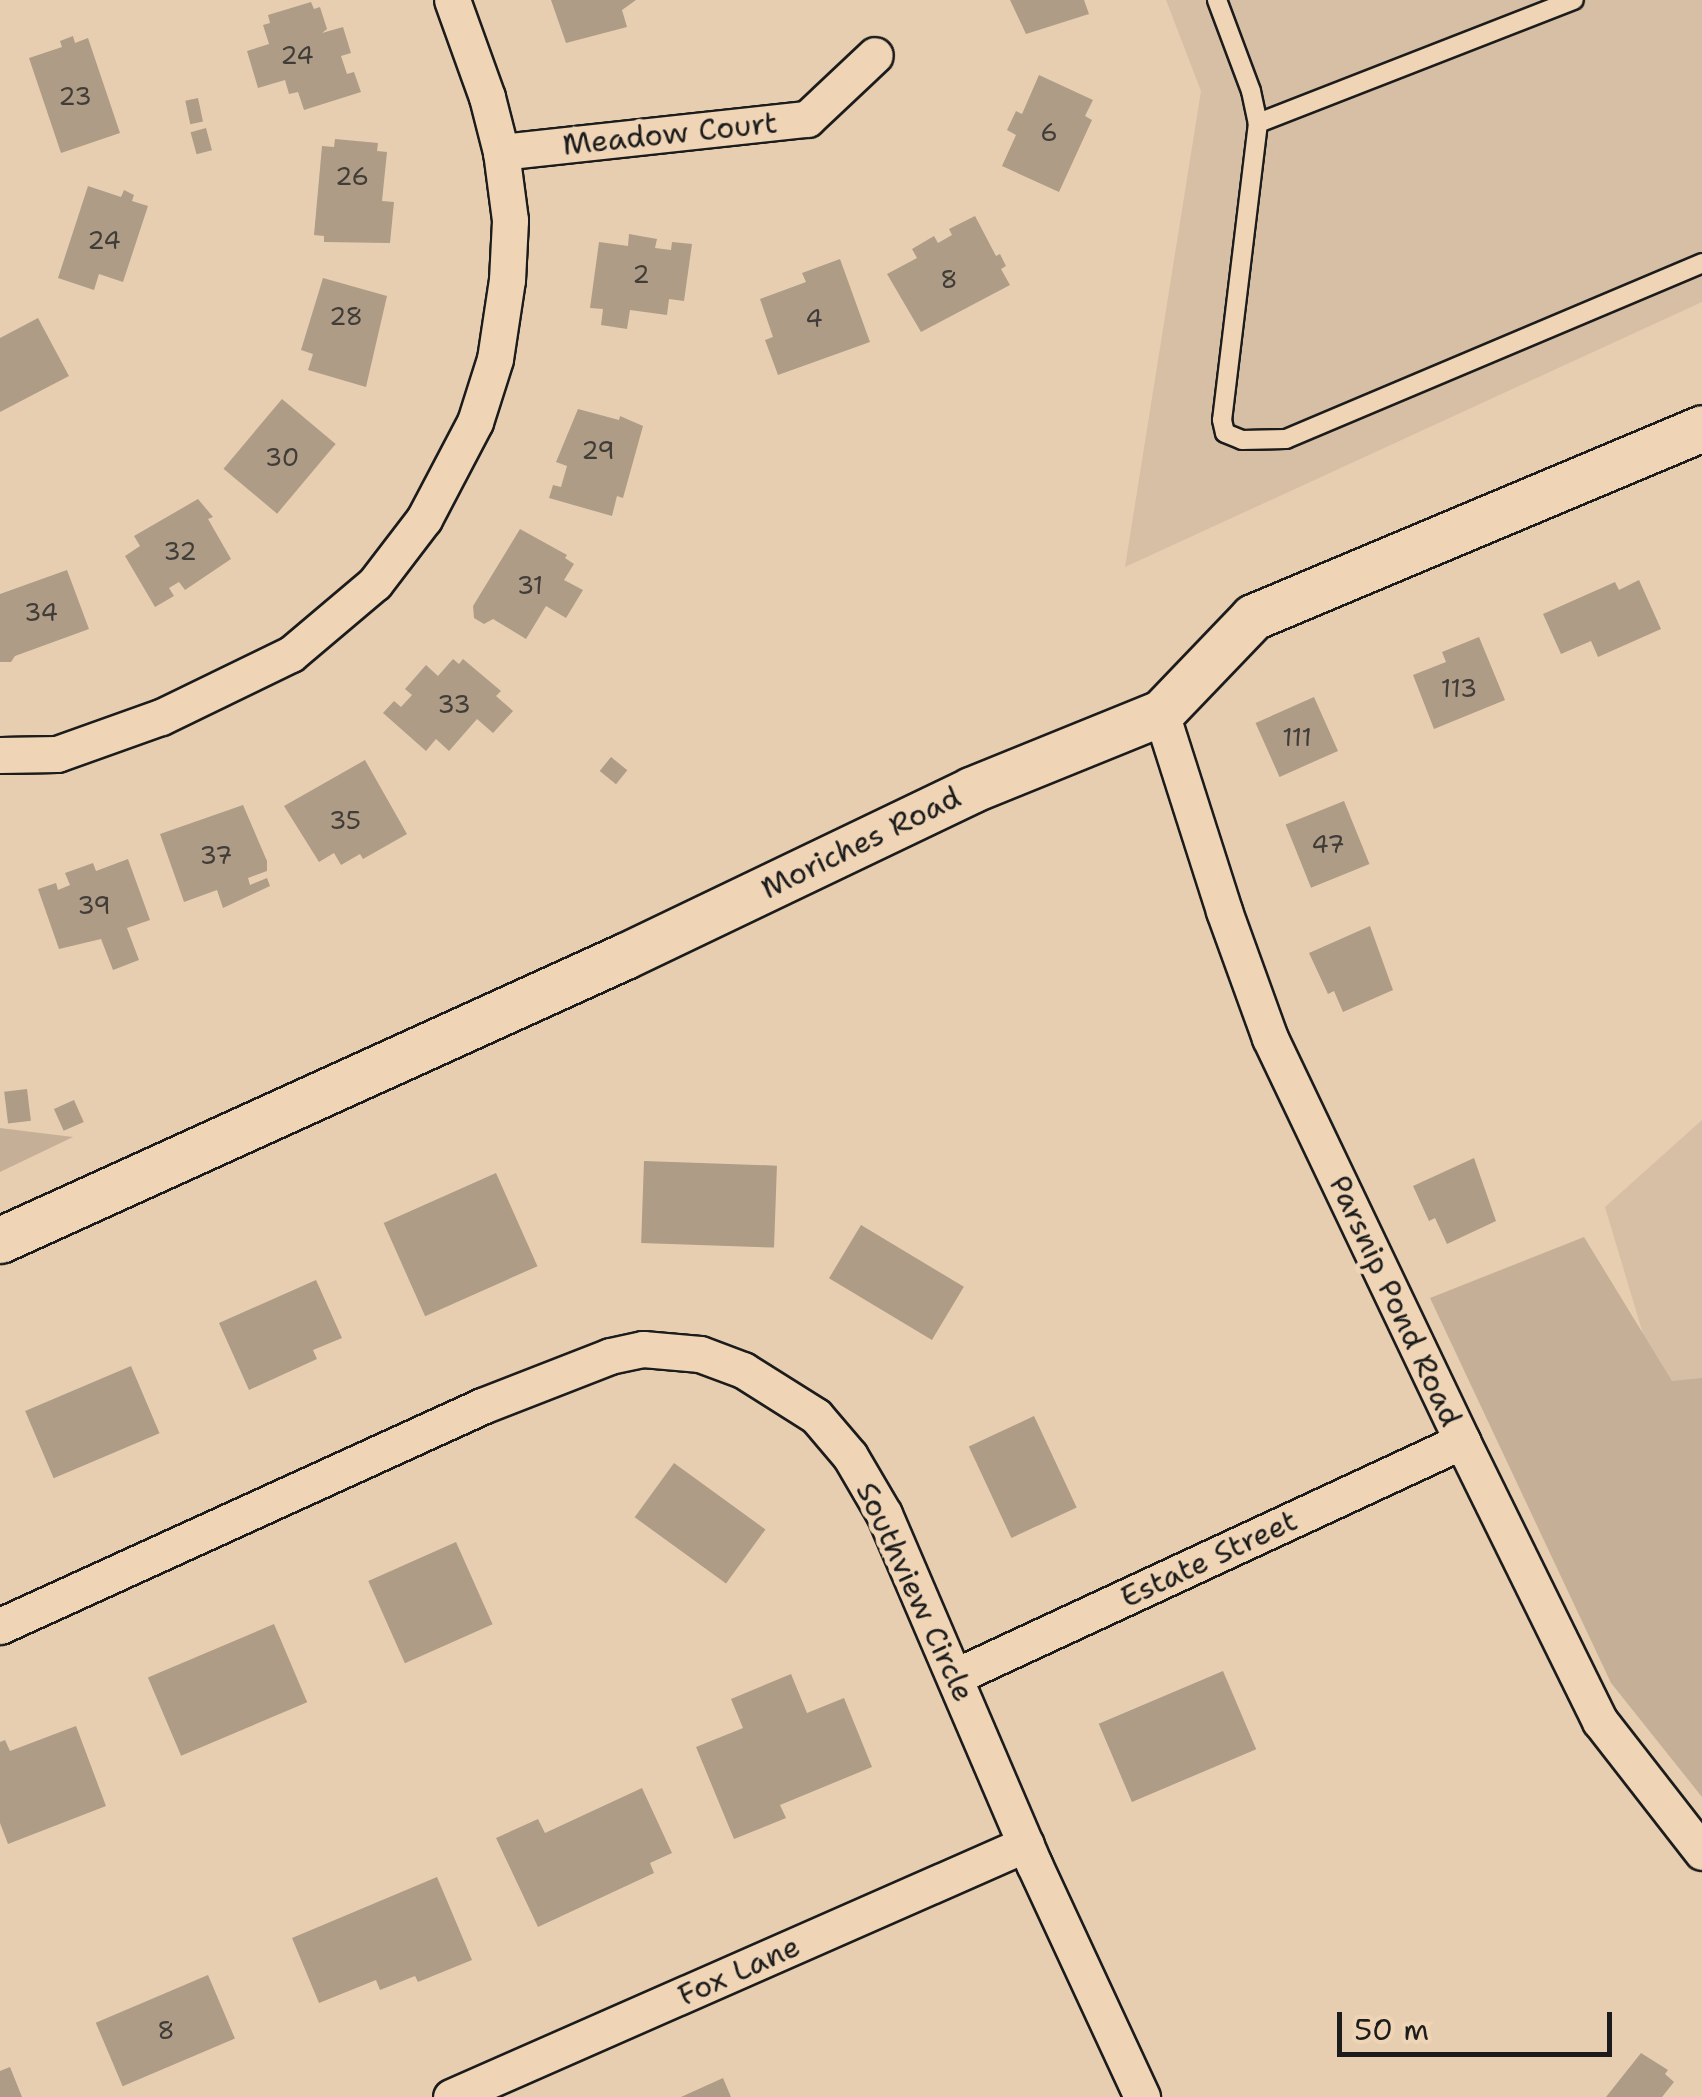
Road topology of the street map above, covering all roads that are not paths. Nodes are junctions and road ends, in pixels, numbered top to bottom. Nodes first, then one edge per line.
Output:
1 (452, 0) edge
2 (1217, 0) edge
3 (1574, 0) edge
4 (875, 56) dead end
5 (1258, 123) junction
6 (500, 152) junction
7 (1702, 262) edge
8 (1702, 428) edge
9 (1161, 713) junction
10 (0, 755) edge
11 (0, 1240) edge
12 (1462, 1441) junction
13 (0, 1626) edge
14 (956, 1676) junction
15 (1026, 1844) junction
16 (1702, 1852) edge
17 (451, 2097) edge
18 (1142, 2097) edge

1 - 6 street
2 - 5 lane
3 - 5 lane
4 - 6 street, Meadow Court
5 - 7 lane
6 - 10 street
8 - 9 street, Moriches Road
9 - 11 street, Moriches Road
9 - 12 street, Parsnip Pond Road
12 - 14 street, Estate Street
12 - 16 street, Parsnip Pond Road
13 - 14 street, Southview Circle
14 - 15 street, Southview Circle
15 - 17 street, Fox Lane
15 - 18 street, Southview Circle

